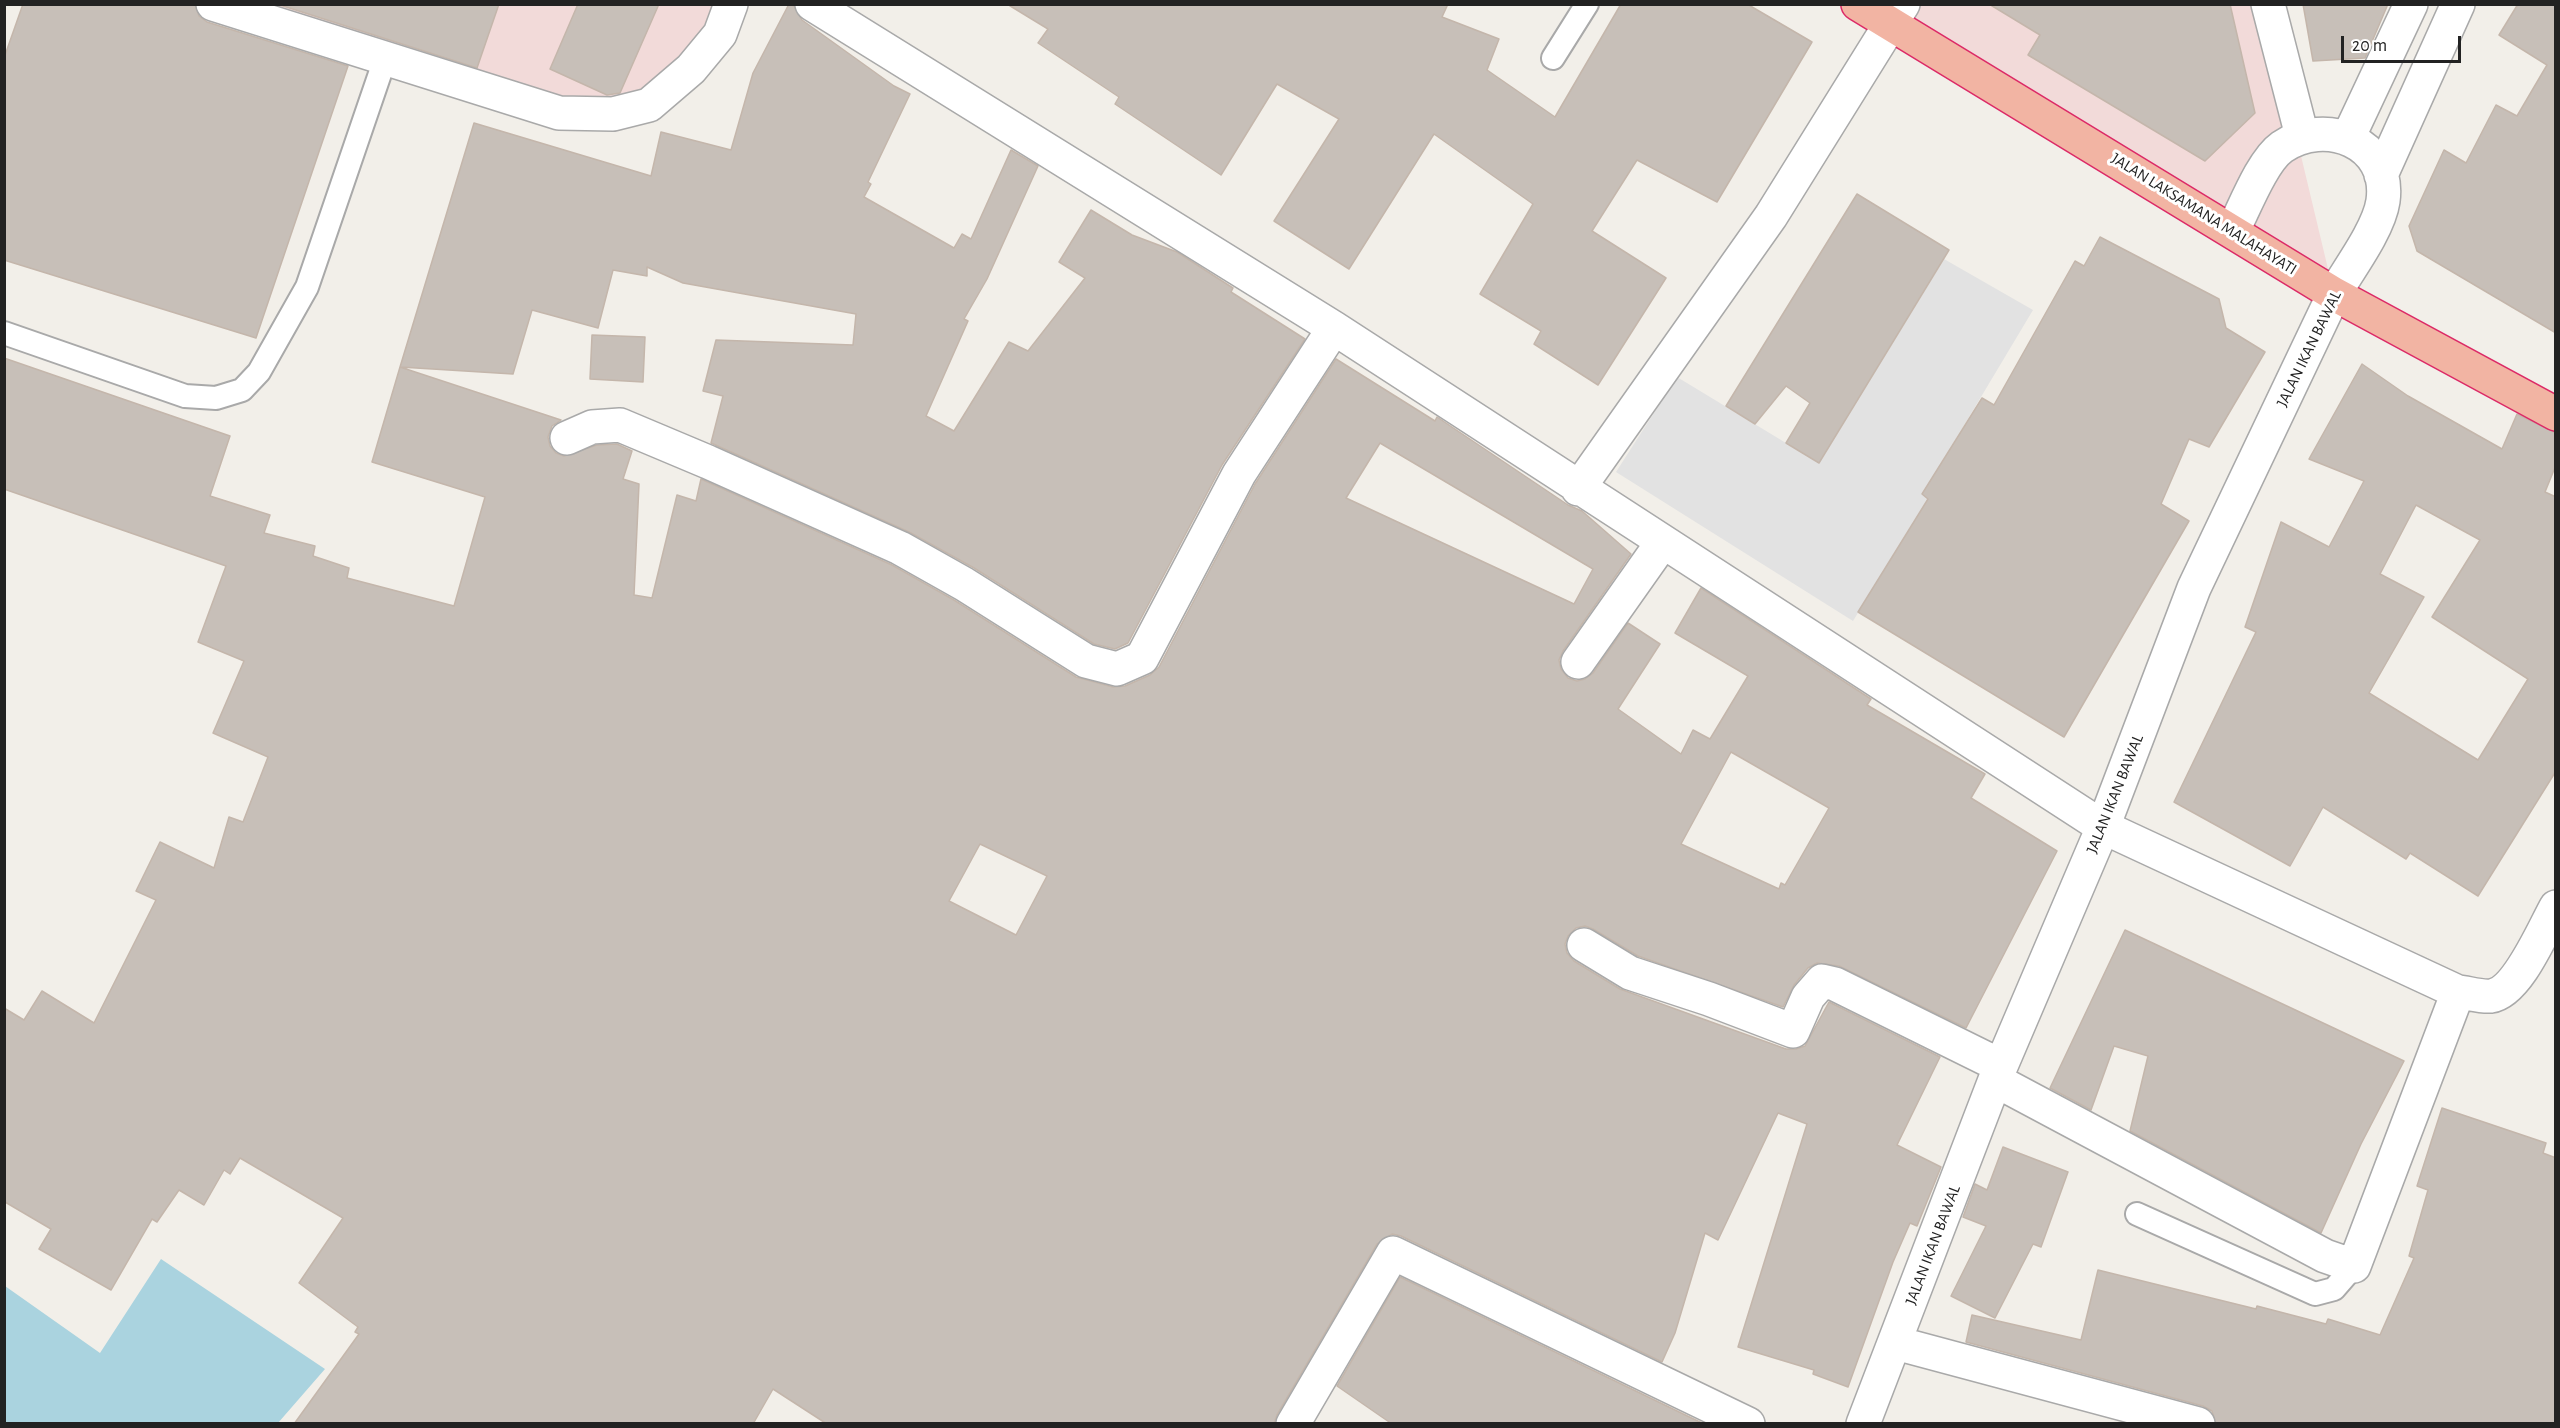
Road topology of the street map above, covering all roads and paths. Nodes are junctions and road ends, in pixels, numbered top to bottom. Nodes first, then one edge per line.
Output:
1 (213, 4) edge
2 (731, 4) edge
3 (812, 4) edge
4 (1587, 4) edge
5 (1858, 4) edge
6 (2268, 4) edge
7 (2411, 4) edge
8 (2458, 4) edge
9 (1898, 14) edge
10 (1553, 58) dead end
11 (385, 59) junction
12 (2302, 136) junction
13 (2348, 138) junction
14 (2380, 175) junction
15 (2233, 230) junction
16 (2334, 294) junction
17 (1334, 328) junction
18 (4, 333) edge
19 (2556, 414) edge
20 (567, 438) dead end
21 (1578, 489) junction
22 (1662, 543) junction
23 (1578, 662) dead end
24 (2103, 827) junction
25 (2556, 907) edge
26 (1584, 945) dead end
27 (2458, 992) junction
28 (1998, 1073) junction
29 (2137, 1214) dead end
30 (2354, 1266) junction
31 (1896, 1343) junction
32 (1293, 1424) edge
33 (1748, 1424) edge
34 (1863, 1424) edge
35 (2198, 1424) edge

1 - 11 street
2 - 11 street
3 - 17 street
4 - 10 lane
5 - 9 highway, JALAN LAKSAMANA MALAHAYATI
6 - 12 street
7 - 13 street
8 - 14 street, JALAN IKAN BAWAL
9 - 15 highway, JALAN LAKSAMANA MALAHAYATI
9 - 21 street
11 - 18 lane
12 - 13 street
12 - 15 street
13 - 14 street, JALAN IKAN BAWAL
14 - 16 street, JALAN IKAN BAWAL
15 - 16 highway, JALAN LAKSAMANA MALAHAYATI
16 - 19 highway, JALAN LAKSAMANA MALAHAYATI
16 - 24 street, JALAN IKAN BAWAL
17 - 20 street
17 - 21 street
21 - 22 street
22 - 23 street
22 - 24 street
24 - 27 street
24 - 28 street, JALAN IKAN BAWAL
25 - 27 street
26 - 28 street
27 - 30 street
28 - 30 street
28 - 31 street, JALAN IKAN BAWAL
29 - 30 lane
31 - 34 street, JALAN IKAN BAWAL
31 - 35 street
32 - 33 street

